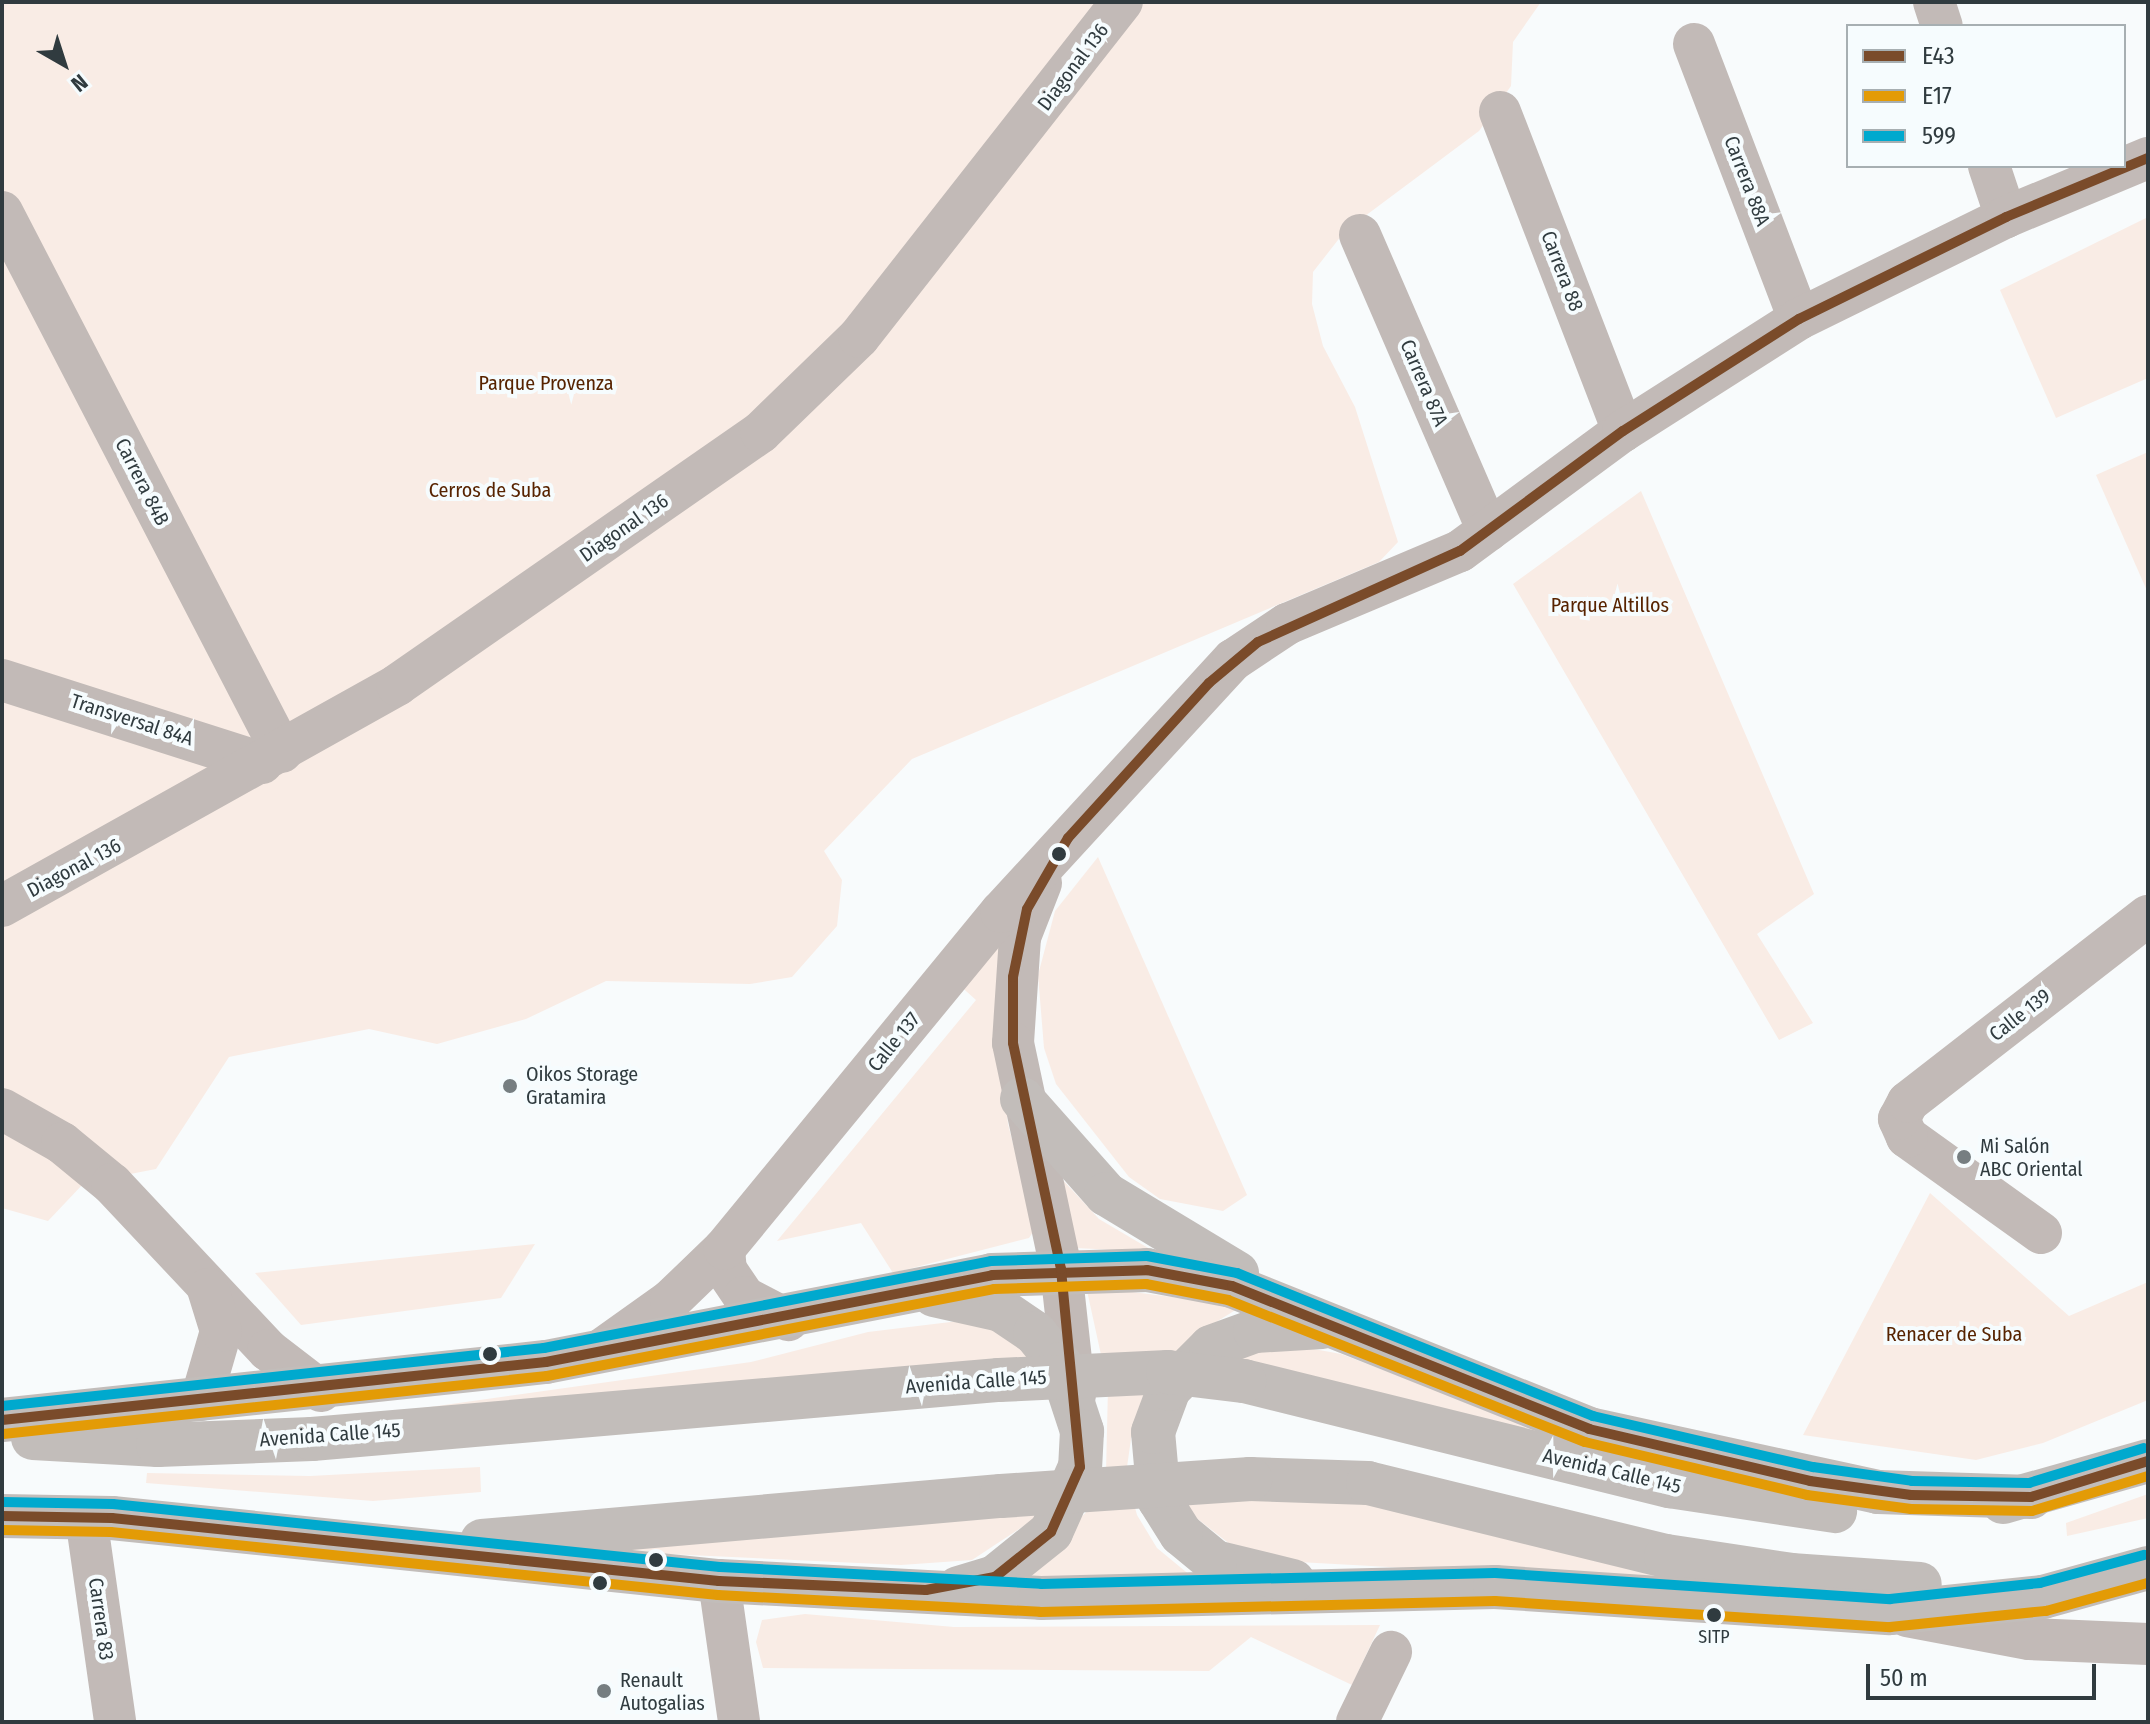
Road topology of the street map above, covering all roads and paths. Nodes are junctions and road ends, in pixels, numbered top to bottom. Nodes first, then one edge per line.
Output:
1 (1122, 2) edge
2 (1934, 2) edge
3 (1941, 24) edge
4 (1694, 44) dead end
5 (1500, 112) dead end
6 (2148, 158) edge
7 (2126, 167) edge
8 (1990, 168) edge
9 (2124, 168) edge
10 (2, 212) edge
11 (2006, 217) junction
12 (1360, 235) dead end
13 (1799, 319) junction
14 (1623, 431) junction
15 (1488, 531) junction
16 (2, 680) edge
17 (272, 757) junction
18 (1068, 838) junction
19 (2, 906) edge
20 (2148, 916) edge
21 (1022, 1099) junction
22 (2, 1109) edge
23 (2041, 1233) dead end
24 (724, 1249) junction
25 (1061, 1269) junction
26 (208, 1288) junction
27 (857, 1306) junction
28 (788, 1320) junction
29 (1328, 1321) junction
30 (594, 1355) junction
31 (321, 1391) junction
32 (1075, 1396) junction
33 (201, 1400) junction
34 (2, 1420) edge
35 (2, 1438) edge
36 (2148, 1461) edge
37 (2031, 1497) junction
38 (2, 1516) edge
39 (86, 1517) junction
40 (368, 1546) junction
41 (2148, 1548) edge
42 (2148, 1568) edge
43 (719, 1581) junction
44 (926, 1590) junction
45 (1387, 1590) junction
46 (1890, 1613) junction
47 (2148, 1644) edge
48 (1391, 1652) dead end
49 (115, 1722) edge
50 (739, 1722) edge
51 (1357, 1722) edge

1 - 17 street, Diagonal 136
2 - 3 street
4 - 13 street, Carrera 88A
5 - 14 street, Carrera 88
6 - 7 street, Calle 137
8 - 11 street
9 - 11 street, Calle 137
10 - 17 street, Carrera 84B
11 - 13 street, Calle 137
12 - 15 street, Carrera 87A
13 - 14 street, Calle 137
14 - 15 street, Calle 137
15 - 18 street, Calle 137
16 - 17 street, Transversal 84A
17 - 19 street, Diagonal 136
18 - 21 street, Calle 137
18 - 24 street, Calle 137
20 - 23 street, Calle 139
21 - 25 street, Calle 137
21 - 29 main road
22 - 26 street
24 - 28 street
24 - 30 street, Calle 137
25 - 27 main road, Avenida Calle 145
25 - 29 main road, Avenida Calle 145
25 - 32 street, Calle 137
26 - 31 street
26 - 33 street
27 - 28 main road, Avenida Calle 145
27 - 32 main road
28 - 30 main road, Avenida Calle 145
29 - 37 main road, Avenida Calle 145
29 - 45 main road
30 - 31 main road, Avenida Calle 145
31 - 33 main road, Avenida Calle 145
32 - 44 main road
33 - 34 main road, Avenida Calle 145
35 - 37 main road, Avenida Calle 145, bridge
36 - 37 main road, Avenida Calle 145
38 - 39 main road
39 - 40 main road
39 - 49 street, Carrera 83
40 - 41 main road, bridge
40 - 43 main road
42 - 46 main road
43 - 44 main road
43 - 50 street
44 - 45 main road
45 - 46 main road
46 - 47 street
48 - 51 street

